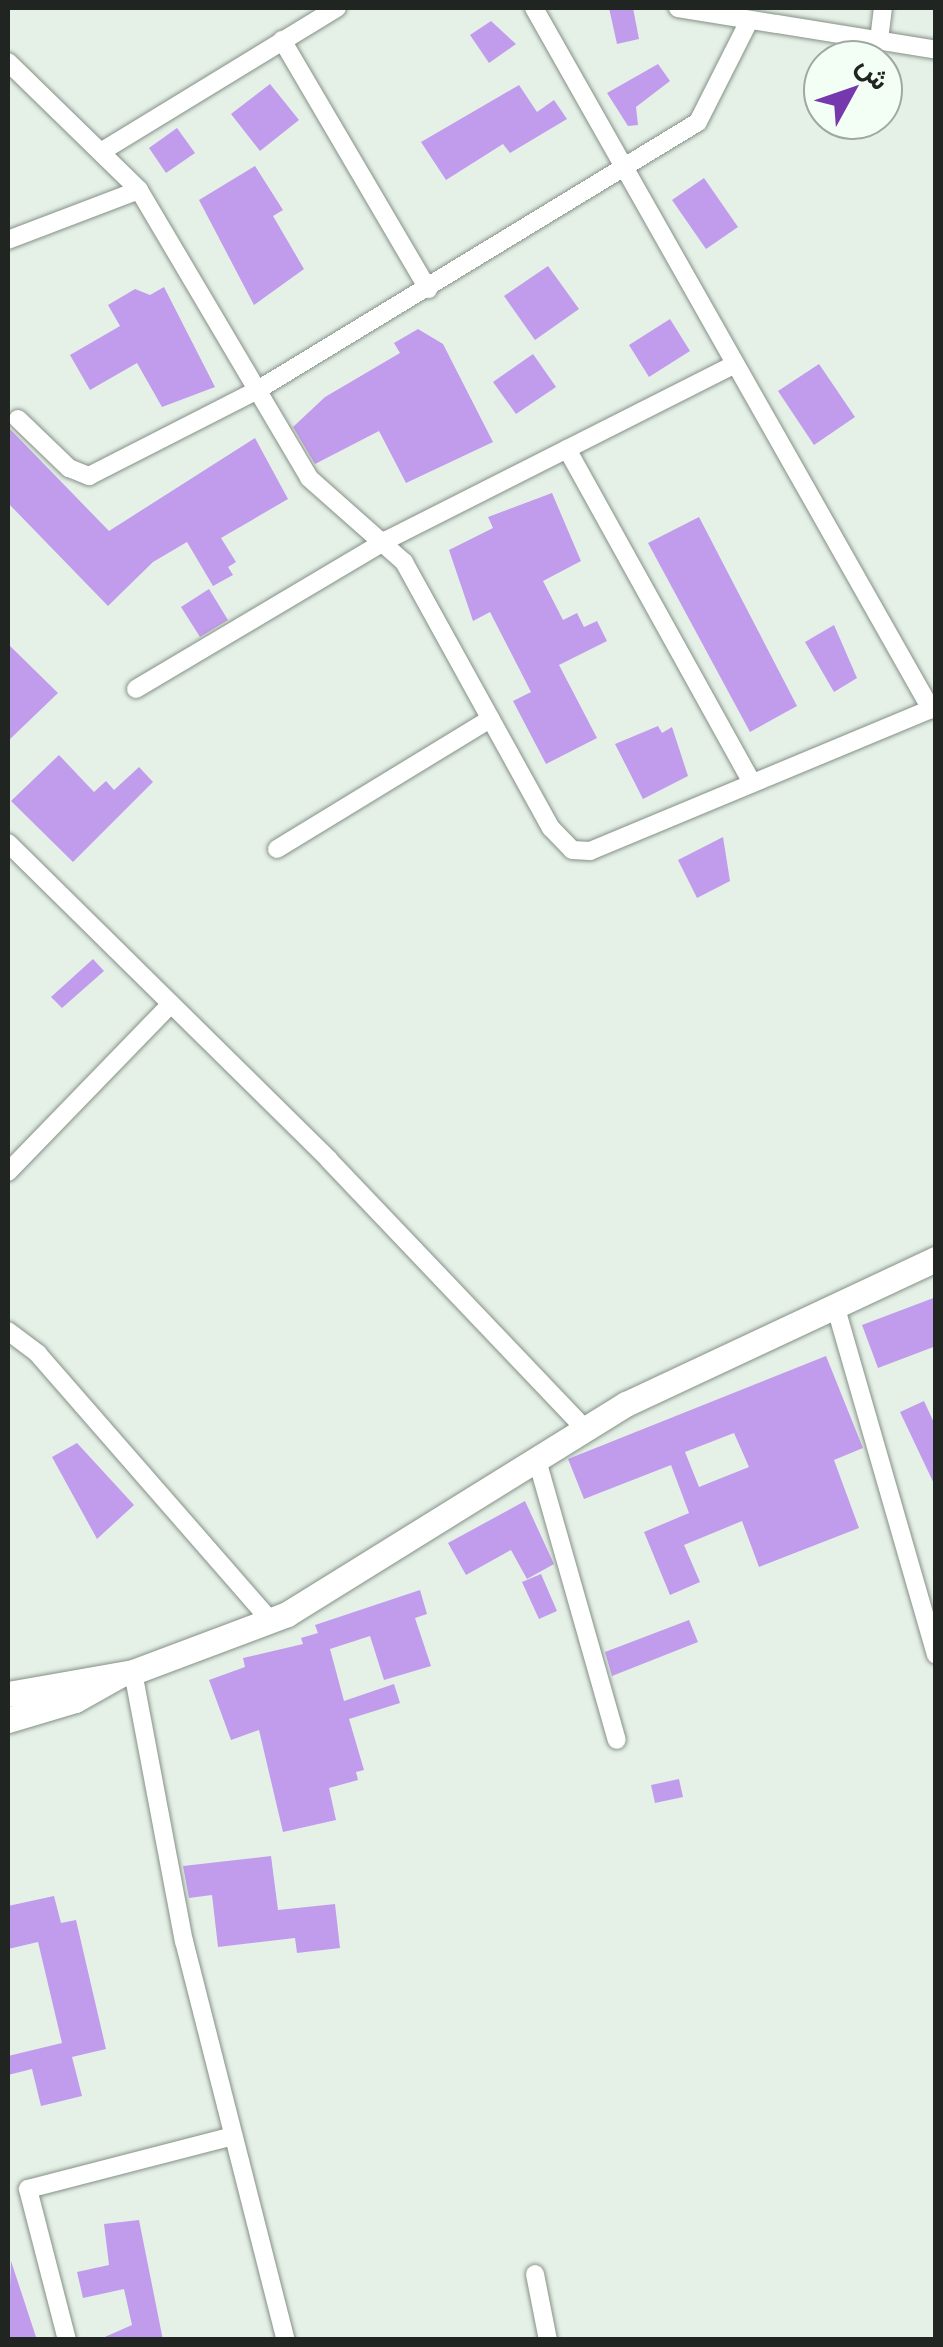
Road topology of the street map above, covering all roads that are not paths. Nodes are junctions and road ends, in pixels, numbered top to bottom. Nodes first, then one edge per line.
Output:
1 (337, 8) edge
2 (534, 8) edge
3 (678, 8) edge
4 (884, 8) edge
5 (749, 21) junction
6 (282, 40) junction
7 (879, 40) joint
8 (903, 44) edge
9 (936, 50) edge
10 (8, 62) edge
11 (104, 150) junction
12 (627, 172) junction
13 (140, 190) junction
14 (8, 240) edge
15 (428, 289) junction
16 (734, 365) junction
17 (256, 391) junction
18 (18, 419) dead end
19 (567, 449) junction
20 (387, 540) junction
21 (136, 690) dead end
22 (933, 708) edge
23 (490, 719) junction
24 (752, 784) junction
25 (8, 842) edge
26 (277, 849) dead end
27 (171, 1004) junction
28 (8, 1172) edge
29 (936, 1259) edge
30 (836, 1306) junction
31 (8, 1331) edge
32 (584, 1428) junction
33 (537, 1460) junction
34 (270, 1621) junction
35 (936, 1655) edge
36 (126, 1674) junction
37 (8, 1694) edge
38 (8, 1720) edge
39 (616, 1740) dead end
40 (229, 2137) junction
41 (28, 2188) junction
42 (8, 2194) edge
43 (535, 2274) dead end
44 (67, 2340) edge
45 (286, 2340) edge
46 (548, 2340) edge

1 - 6 street
2 - 12 street
3 - 5 street
4 - 7 street
5 - 7 street
5 - 12 street
6 - 11 street
6 - 15 street
8 - 9 street
10 - 11 street
11 - 13 street
12 - 15 street
12 - 16 street
13 - 14 street
13 - 17 street
15 - 17 street
16 - 19 street
16 - 22 street
17 - 18 street
17 - 20 street
19 - 20 street
19 - 24 street
20 - 21 street
20 - 23 street
22 - 24 street
23 - 24 street
23 - 26 street
25 - 27 street
27 - 28 street
27 - 32 street
29 - 30 street
30 - 32 street
30 - 35 street
31 - 34 street
32 - 33 street
33 - 34 street
33 - 39 street
34 - 36 street
36 - 37 street
36 - 38 street
36 - 40 street
40 - 41 street
40 - 45 street
41 - 42 street
41 - 44 street
43 - 46 street

